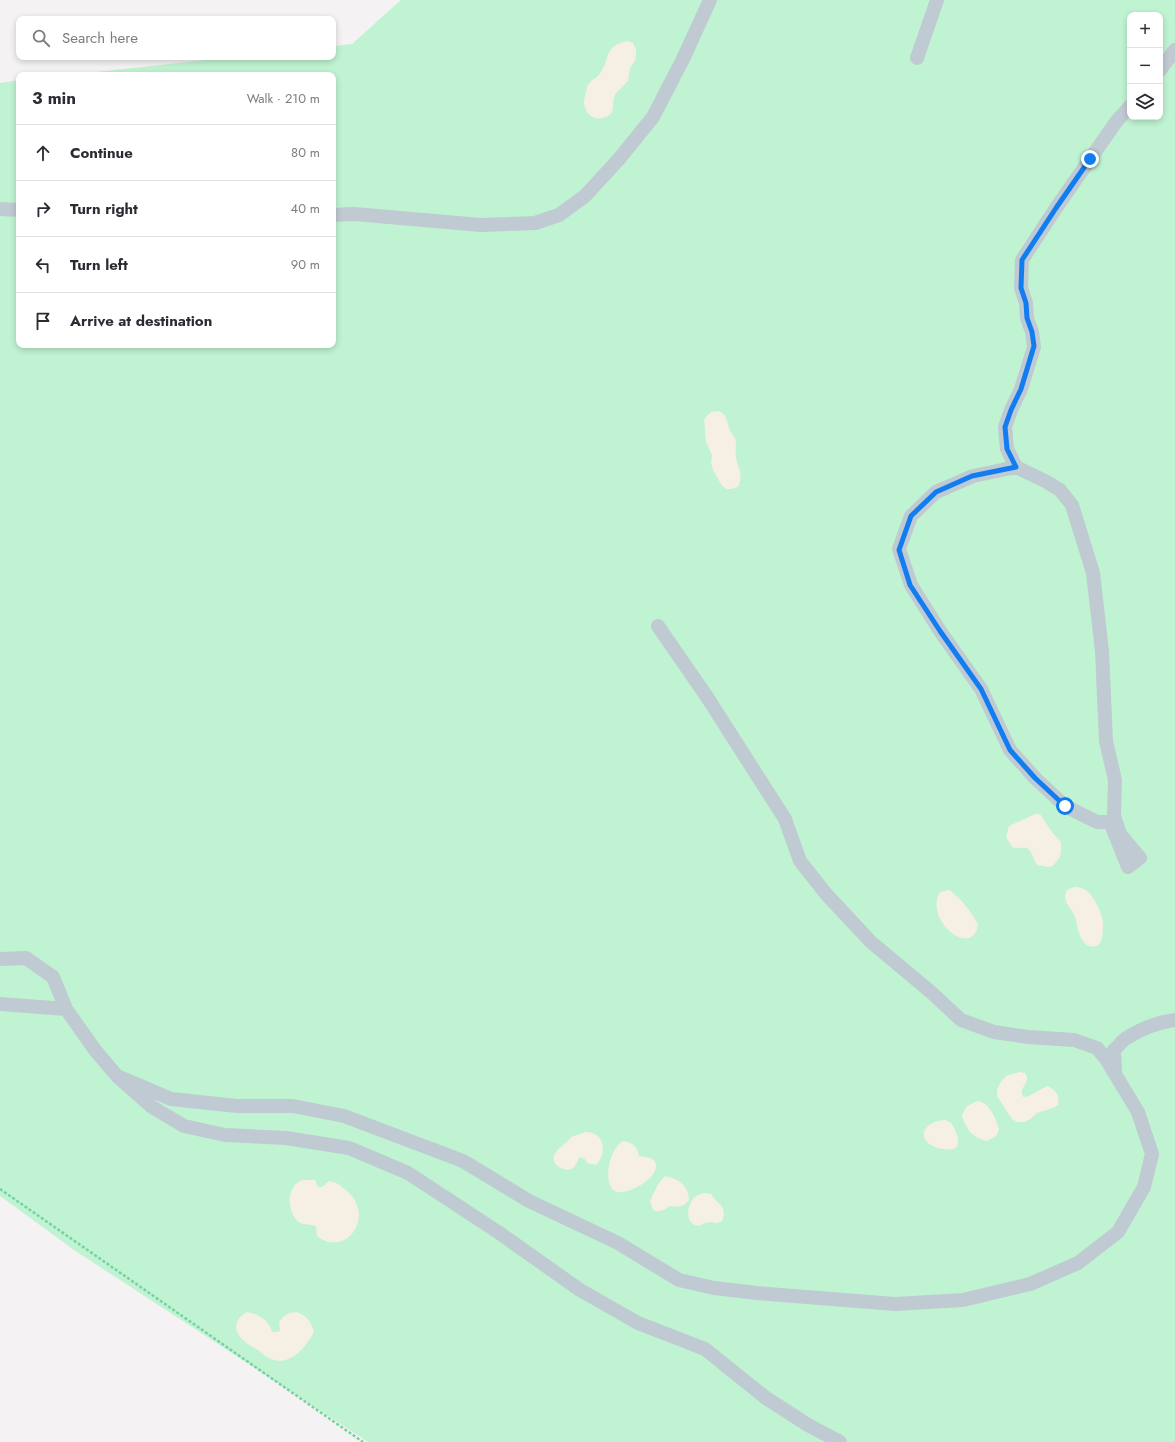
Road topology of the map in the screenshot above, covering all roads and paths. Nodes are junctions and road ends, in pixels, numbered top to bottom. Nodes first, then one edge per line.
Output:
1 (710, 0) edge
2 (938, 0) edge
3 (1175, 50) edge
4 (917, 58) dead end
5 (1163, 66) edge
6 (1127, 109) edge
7 (0, 209) edge
8 (16, 210) edge
9 (336, 215) edge
10 (1016, 467) junction
11 (658, 626) dead end
12 (0, 959) edge
13 (0, 1004) edge
14 (66, 1009) junction
15 (1175, 1020) edge
16 (1125, 1040) junction
17 (1097, 1048) junction
18 (1115, 1075) junction
19 (117, 1076) junction
20 (0, 1189) edge
21 (363, 1442) edge
22 (840, 1442) edge

1 - 9 lane
2 - 4 lane
3 - 5 lane
6 - 10 lane
7 - 8 lane
10 - 10 lane
11 - 17 lane
12 - 14 lane
13 - 14 lane
14 - 19 lane
15 - 16 lane
16 - 17 lane
16 - 18 lane
17 - 18 lane
18 - 19 lane
19 - 22 lane
20 - 21 path

